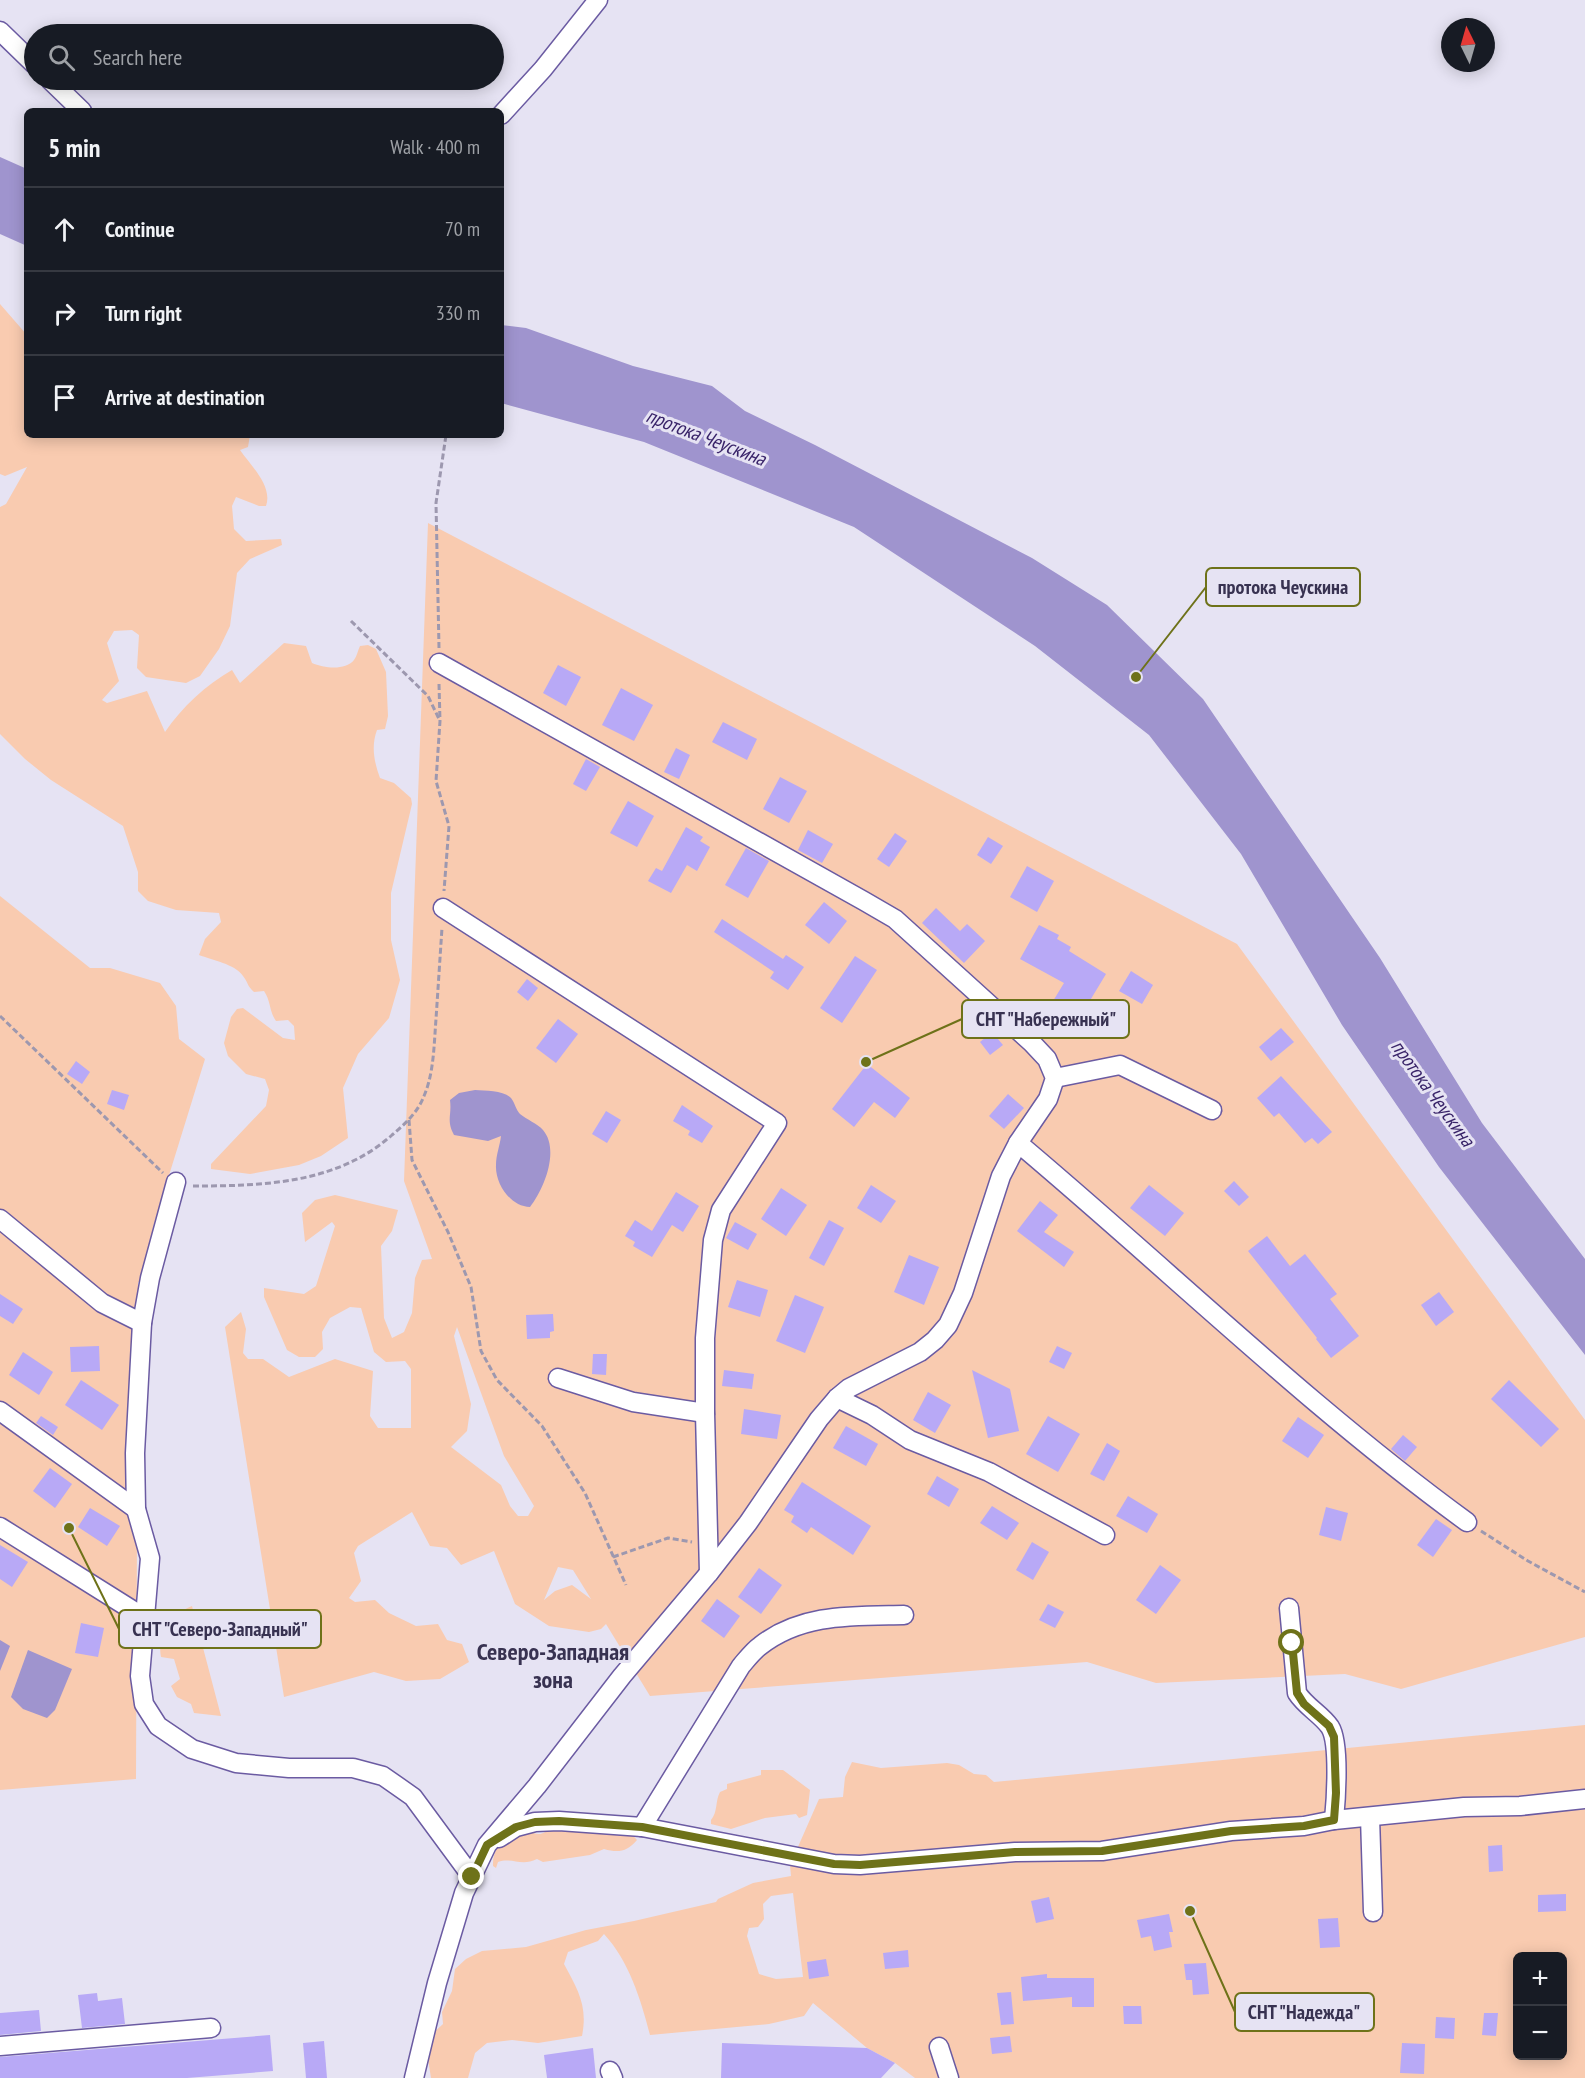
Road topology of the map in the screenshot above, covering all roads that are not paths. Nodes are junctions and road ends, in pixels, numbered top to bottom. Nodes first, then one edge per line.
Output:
1 (598, 0) edge
2 (0, 31) edge
3 (24, 54) edge
4 (60, 90) edge
5 (79, 108) edge
6 (504, 112) edge
7 (439, 663) road end
8 (443, 908) road end
9 (1055, 1078) junction
10 (1212, 1110) dead end
11 (1018, 1143) junction
12 (176, 1182) road end
13 (0, 1219) edge
14 (142, 1323) junction
15 (558, 1378) dead end
16 (837, 1398) junction
17 (0, 1411) edge
18 (705, 1413) junction
19 (136, 1509) junction
20 (1467, 1522) road end
21 (0, 1527) edge
22 (1105, 1535) dead end
23 (710, 1573) junction
24 (1289, 1608) dead end
25 (904, 1615) dead end
26 (145, 1618) junction
27 (1585, 1799) edge
28 (1370, 1817) junction
29 (1334, 1820) junction
30 (642, 1827) junction
31 (487, 1845) junction
32 (472, 1877) junction
33 (1373, 1912) dead end
34 (211, 2028) dead end
35 (0, 2046) edge
36 (939, 2047) dead end
37 (414, 2078) edge
38 (949, 2078) edge

1 - 6 street
2 - 3 street
4 - 5 street
7 - 9 street
8 - 18 street
9 - 10 street
9 - 11 street
11 - 16 street
11 - 20 street
12 - 14 street
13 - 14 street
14 - 19 street
15 - 18 street
16 - 22 street
16 - 23 street
17 - 19 street
18 - 23 street
19 - 26 street
21 - 26 street
23 - 31 street
24 - 29 street
25 - 30 street
26 - 32 street
27 - 28 street
28 - 29 street
28 - 33 street
29 - 30 street
30 - 31 street
31 - 32 street
32 - 37 street
34 - 35 street
36 - 38 street

